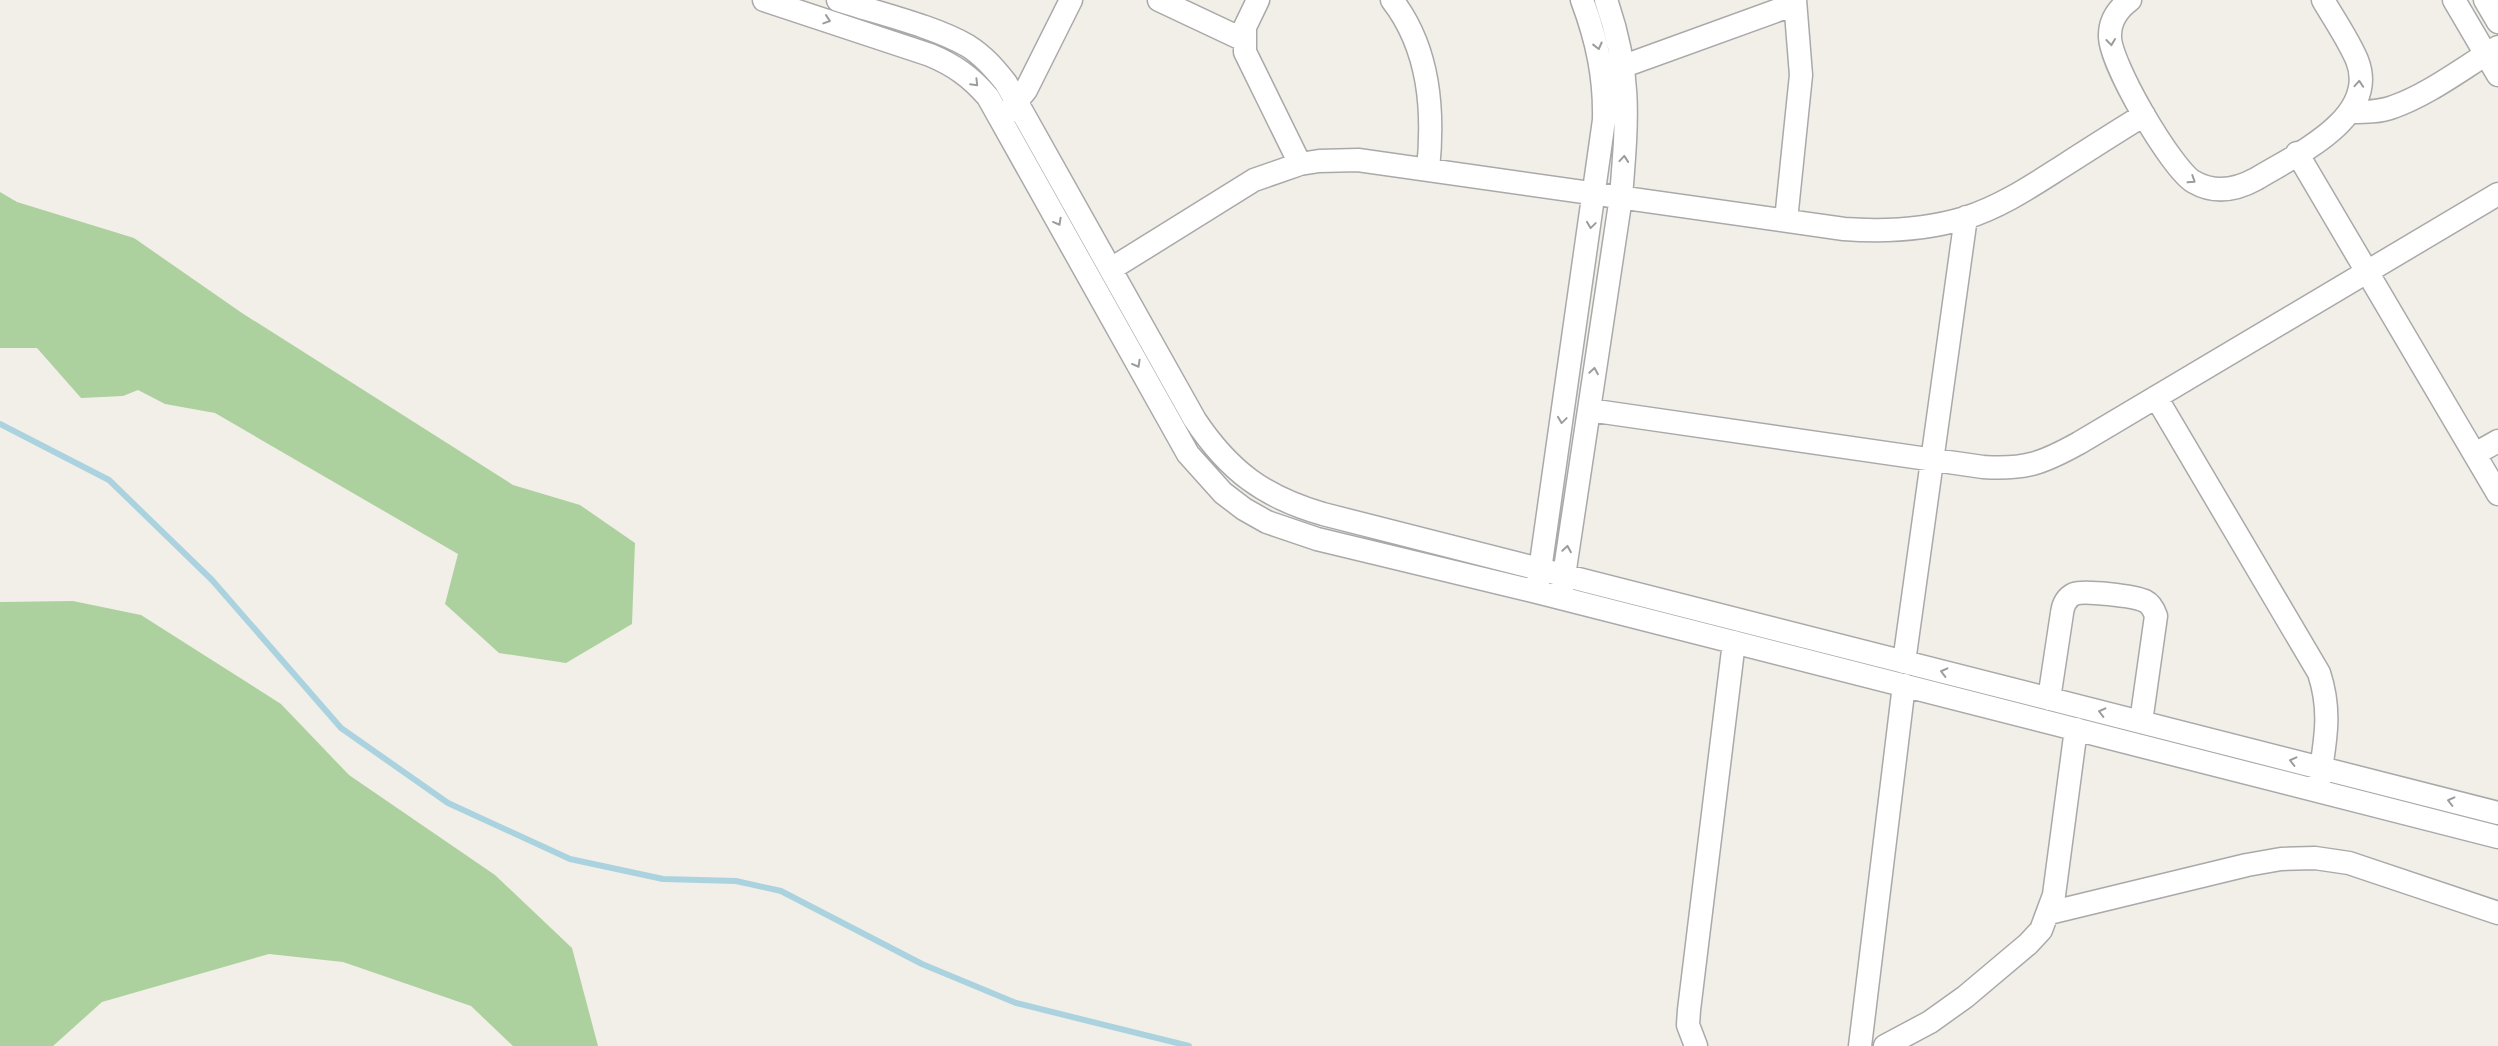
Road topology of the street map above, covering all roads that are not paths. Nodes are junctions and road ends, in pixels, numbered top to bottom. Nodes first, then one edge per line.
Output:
1 (764, 0) edge
2 (838, 0) edge
3 (1071, 0) edge
4 (1159, 0) edge
5 (1258, 0) edge
6 (1392, 0) edge
7 (1582, 0) edge
8 (1606, 0) edge
9 (2130, 0) edge
10 (2454, 0) edge
11 (2485, 0) edge
12 (1790, 1) edge
13 (2330, 3) edge
14 (790, 4) edge
15 (2498, 22) edge
16 (1244, 40) junction
17 (2492, 51) edge
18 (1623, 61) junction
19 (2498, 75) edge
20 (1018, 102) junction
21 (2351, 112) junction
22 (2144, 114) junction
23 (1000, 118) junction
24 (2297, 153) junction
25 (1300, 164) junction
26 (1428, 170) junction
27 (1595, 193) junction
28 (2498, 194) edge
29 (1620, 197) junction
30 (1966, 217) junction
31 (1786, 220) junction
32 (1111, 269) junction
33 (2367, 272) junction
34 (2156, 397) junction
35 (1588, 410) junction
36 (2498, 441) edge
37 (2484, 456) edge
38 (1932, 460) junction
39 (2498, 494) edge
40 (1539, 581) junction
41 (1562, 587) junction
42 (1734, 642) junction
43 (1904, 662) junction
44 (1904, 685) junction
45 (2049, 699) junction
46 (2141, 722) junction
47 (2076, 729) junction
48 (2321, 768) junction
49 (2318, 791) junction
50 (2498, 813) edge
51 (2498, 837) edge
52 (2049, 913) junction
53 (2498, 913) edge
54 (1696, 1046) edge
55 (1860, 1046) edge
56 (1885, 1046) edge

1 - 14 street
2 - 20 street
3 - 20 street
4 - 16 street
5 - 16 street
6 - 26 street
7 -> 27 street
8 - 18 street
9 -> 22 street
10 - 17 street
11 - 15 street
12 - 18 street
12 - 31 street
21 -> 13 street
14 -> 23 street
16 - 25 street
17 - 19 street
17 - 21 street
29 -> 18 street
20 - 23 street
20 - 32 street
21 - 24 street
22 -> 24 street
22 - 30 street
23 -> 40 street
24 - 33 street
25 - 26 street
25 - 32 street
26 - 27 street
27 - 29 street
27 -> 40 street
28 - 33 street
29 - 31 street
35 -> 29 street
30 - 31 street
30 - 38 street
32 - 40 street
33 - 34 street
33 - 37 street
34 - 38 street
34 - 48 street
35 - 38 street
41 -> 35 street
36 - 37 street
37 - 39 street
38 - 43 street
40 - 41 street
41 - 42 street
41 - 43 street
42 - 44 street
42 - 54 street
45 -> 43 street
44 - 47 street
44 - 55 street
46 -> 45 street
45 - 46 street
48 -> 46 street
47 - 49 street
47 - 52 street
48 - 49 street
50 -> 48 street
49 - 51 street
52 - 53 street
52 - 56 street

